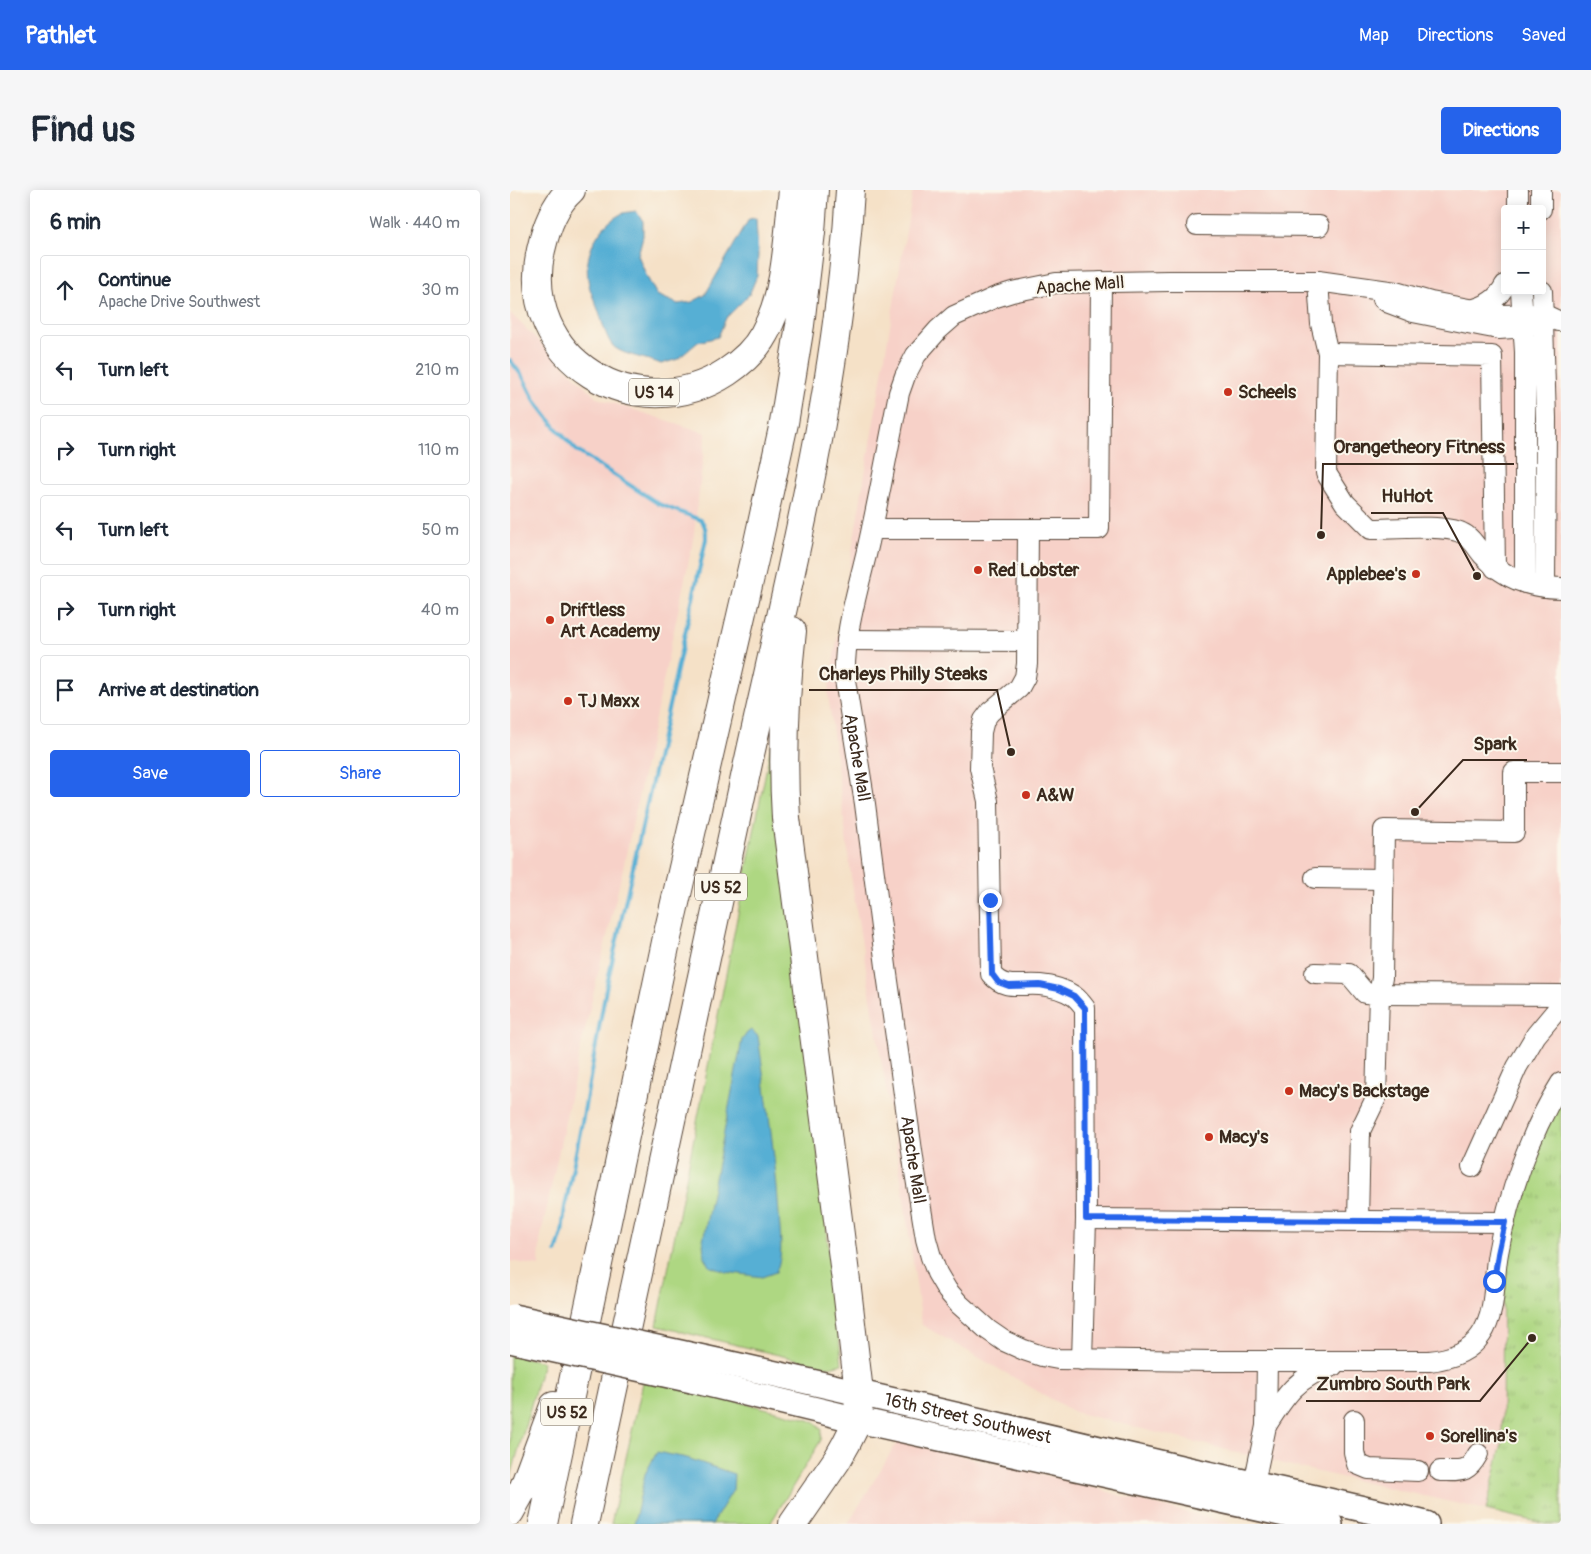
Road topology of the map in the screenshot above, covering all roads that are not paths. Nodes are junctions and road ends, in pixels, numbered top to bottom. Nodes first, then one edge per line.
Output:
1 (571, 190) edge
2 (793, 190) edge
3 (814, 190) edge
4 (850, 190) edge
5 (1518, 190) edge
6 (1541, 190) edge
7 (1518, 205) edge
8 (1541, 205) edge
9 (1197, 225) dead end
10 (1319, 226) dead end
11 (1318, 281) junction
12 (1101, 282) junction
13 (1364, 287) junction
14 (1501, 290) edge
15 (1521, 295) edge
16 (1543, 295) edge
17 (1470, 310) junction
18 (1522, 321) junction
19 (1551, 321) edge
20 (1328, 353) junction
21 (1524, 418) junction
22 (1553, 418) edge
23 (1493, 431) junction
24 (811, 478) junction
25 (872, 528) junction
26 (1028, 528) junction
27 (1495, 568) junction
28 (1525, 583) junction
29 (1553, 588) edge
30 (847, 640) junction
31 (1027, 641) junction
32 (1561, 772) edge
33 (1315, 878) dead end
34 (1383, 879) junction
35 (1315, 973) dead end
36 (1379, 994) junction
37 (1561, 995) edge
38 (1561, 1005) edge
39 (1561, 1083) edge
40 (1472, 1167) dead end
41 (1086, 1219) junction
42 (1358, 1220) junction
43 (1505, 1222) junction
44 (591, 1301) junction
45 (511, 1324) edge
46 (1082, 1360) junction
47 (1353, 1361) junction
48 (1267, 1362) junction
49 (693, 1368) junction
50 (859, 1392) junction
51 (858, 1420) junction
52 (1354, 1420) dead end
53 (1266, 1426) junction
54 (1478, 1454) dead end
55 (1418, 1471) dead end
56 (1440, 1471) dead end
57 (1251, 1496) junction
58 (510, 1512) edge
59 (543, 1524) edge
60 (584, 1524) edge
61 (793, 1524) edge
62 (1330, 1524) edge
63 (1426, 1524) edge

1 - 2 highway, US 14
3 - 44 highway, US 52
4 - 24 highway, US 52
5 - 7 street
6 - 8 street
9 - 10 street
11 - 12 street, Apache Mall
11 - 13 street, Apache Mall
11 - 20 street
12 - 25 street, Apache Mall
12 - 26 street
13 - 17 street, Apache Mall
13 - 18 street
14 - 17 street
15 - 18 street
16 - 19 street
17 - 18 street, Apache Mall
18 - 19 street
18 - 21 street
19 - 22 street
20 - 23 street
20 - 27 street
21 - 22 street
21 - 23 street
21 - 28 street
22 - 29 street
23 - 27 street
24 - 50 highway
24 - 60 highway, US 52
25 - 26 street
25 - 30 street, Apache Mall
26 - 31 street
27 - 28 street
28 - 29 street
30 - 31 street
30 - 46 street, Apache Mall
31 - 41 street
32 - 34 street
33 - 34 street
34 - 36 street
35 - 36 street
36 - 37 street
36 - 42 street
38 - 40 street
39 - 43 street
41 - 42 street
41 - 46 street
42 - 43 street
43 - 47 street
44 - 58 highway
44 - 59 highway, US 52
45 - 49 main road, 16th Street Southwest, bridge
46 - 48 street, Apache Mall
47 - 48 street, Apache Mall
47 - 53 street
48 - 53 street
49 - 50 main road, 16th Street Southwest
49 - 51 main road, 16th Street Southwest
50 - 51 highway
50 - 57 main road, 16th Street Southwest
51 - 57 main road, 16th Street Southwest
51 - 61 highway
52 - 55 street
53 - 57 street
54 - 56 street
57 - 62 main road, 16th Street Southwest
57 - 63 main road, 16th Street Southwest

